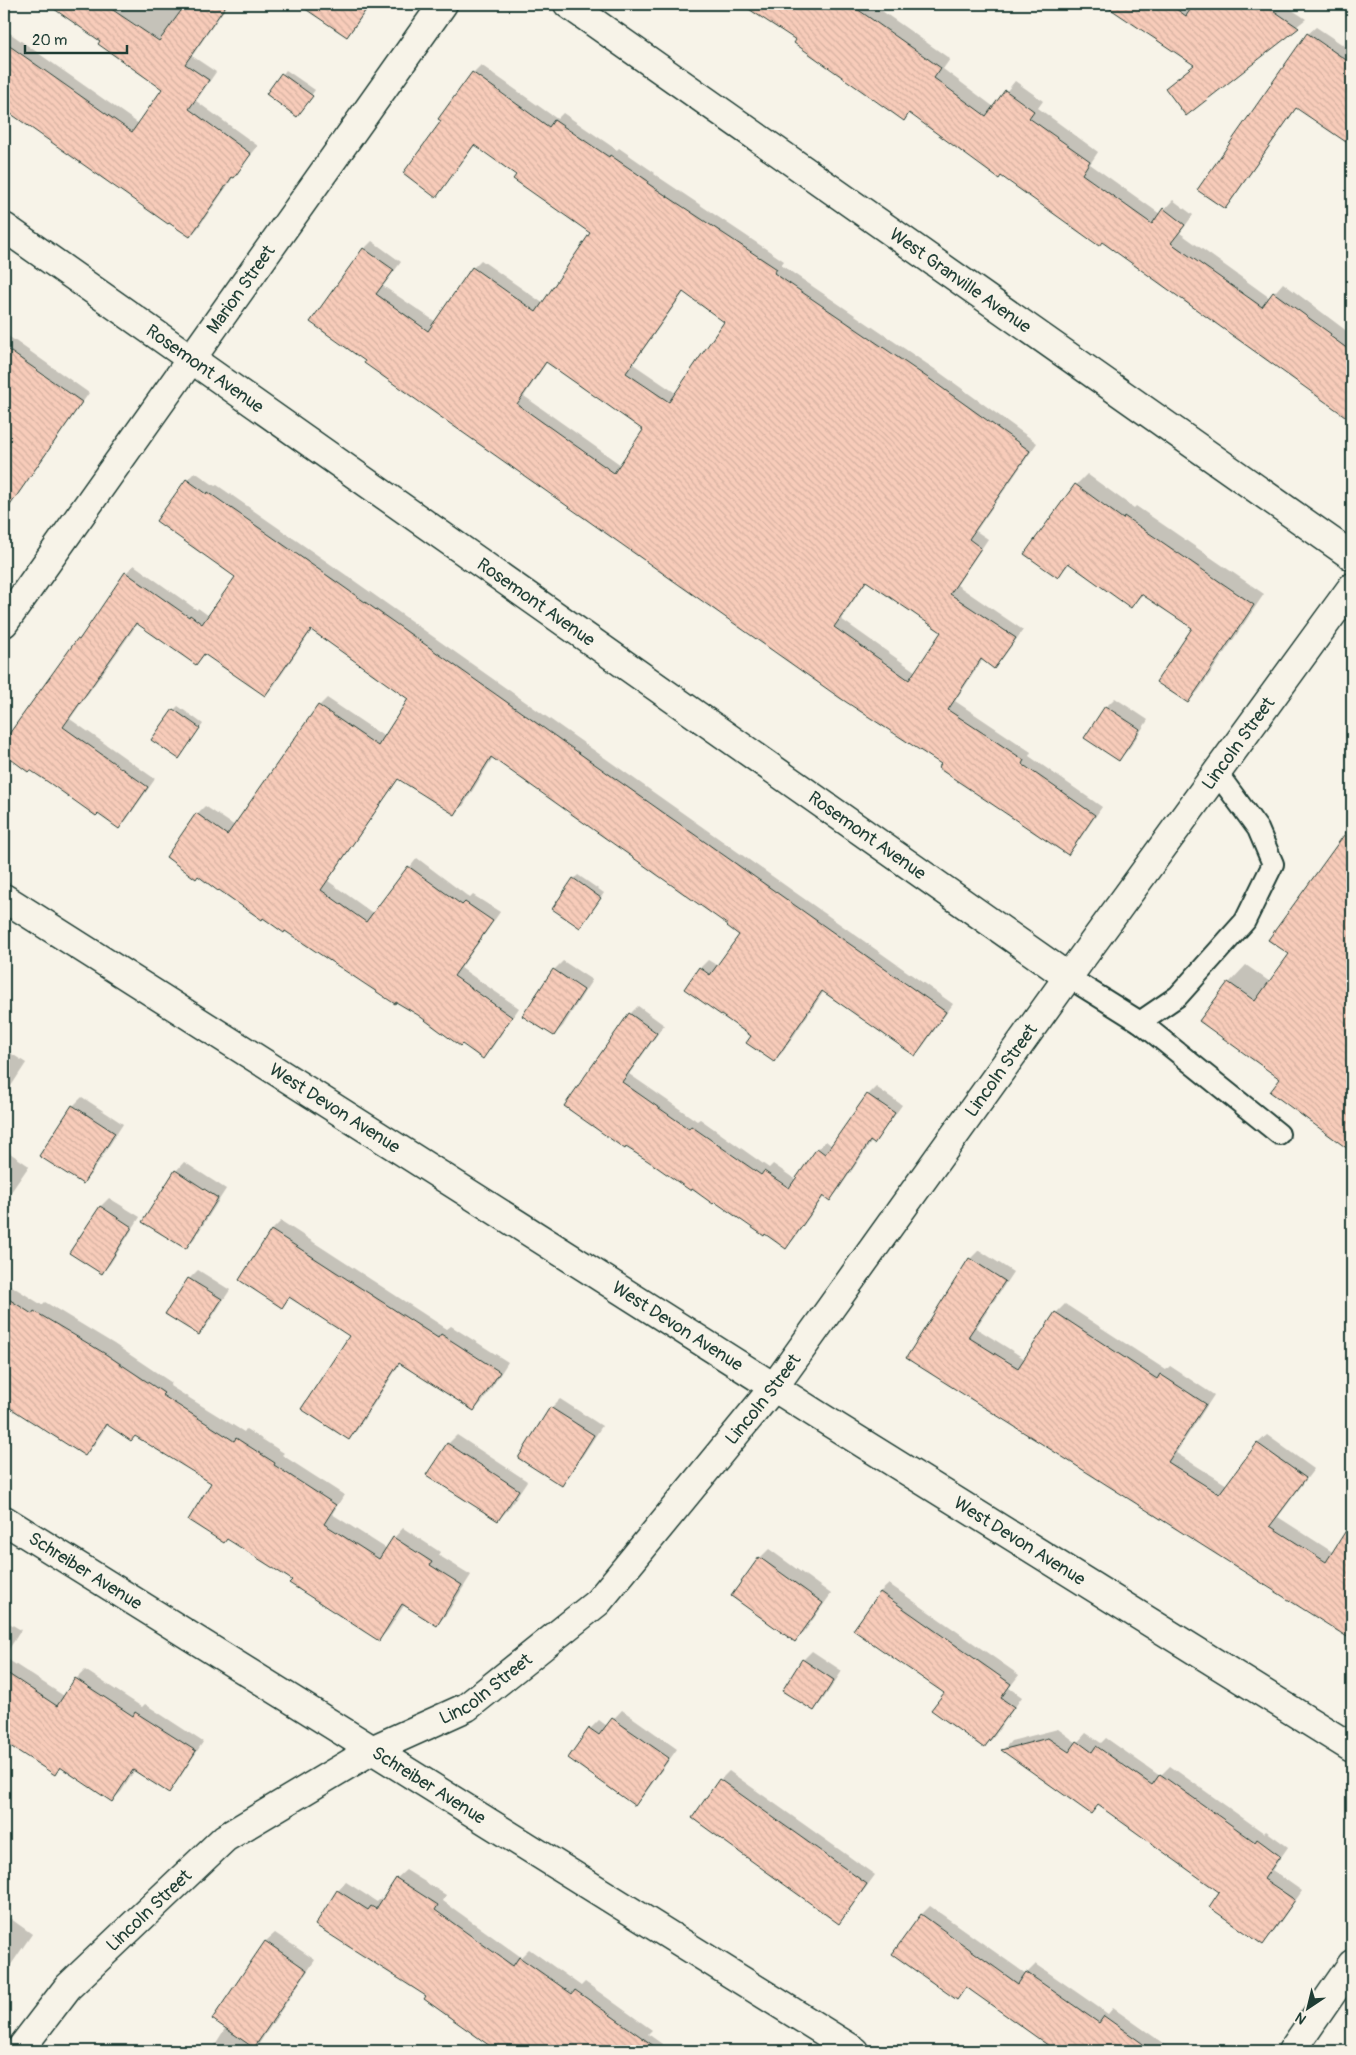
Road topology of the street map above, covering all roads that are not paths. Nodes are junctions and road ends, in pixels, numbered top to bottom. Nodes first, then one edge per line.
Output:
1 (442, 4) edge
2 (568, 4) edge
3 (4, 228) edge
4 (190, 359) junction
5 (1352, 556) edge
6 (1352, 587) edge
7 (4, 623) edge
8 (1217, 773) junction
9 (4, 898) edge
10 (1068, 978) junction
11 (1140, 1022) junction
12 (1279, 1134) dead end
13 (774, 1387) junction
14 (4, 1520) edge
15 (1352, 1748) edge
16 (374, 1749) junction
17 (1352, 1964) edge
18 (18, 2051) edge
19 (855, 2051) edge
20 (1292, 2051) edge

1 - 4 street, Marion Street
2 - 5 street, West Granville Avenue
3 - 4 street, Rosemont Avenue
4 - 7 street, Marion Street
4 - 10 street, Rosemont Avenue
6 - 8 street, Lincoln Street
8 - 10 street, Lincoln Street
8 - 11 lane
9 - 13 street, West Devon Avenue
10 - 11 lane
10 - 13 street, Lincoln Street
11 - 12 lane
13 - 15 street, West Devon Avenue
13 - 16 street, Lincoln Street
14 - 16 street, Schreiber Avenue
16 - 18 street, Lincoln Street
16 - 19 street, Schreiber Avenue
17 - 20 street

